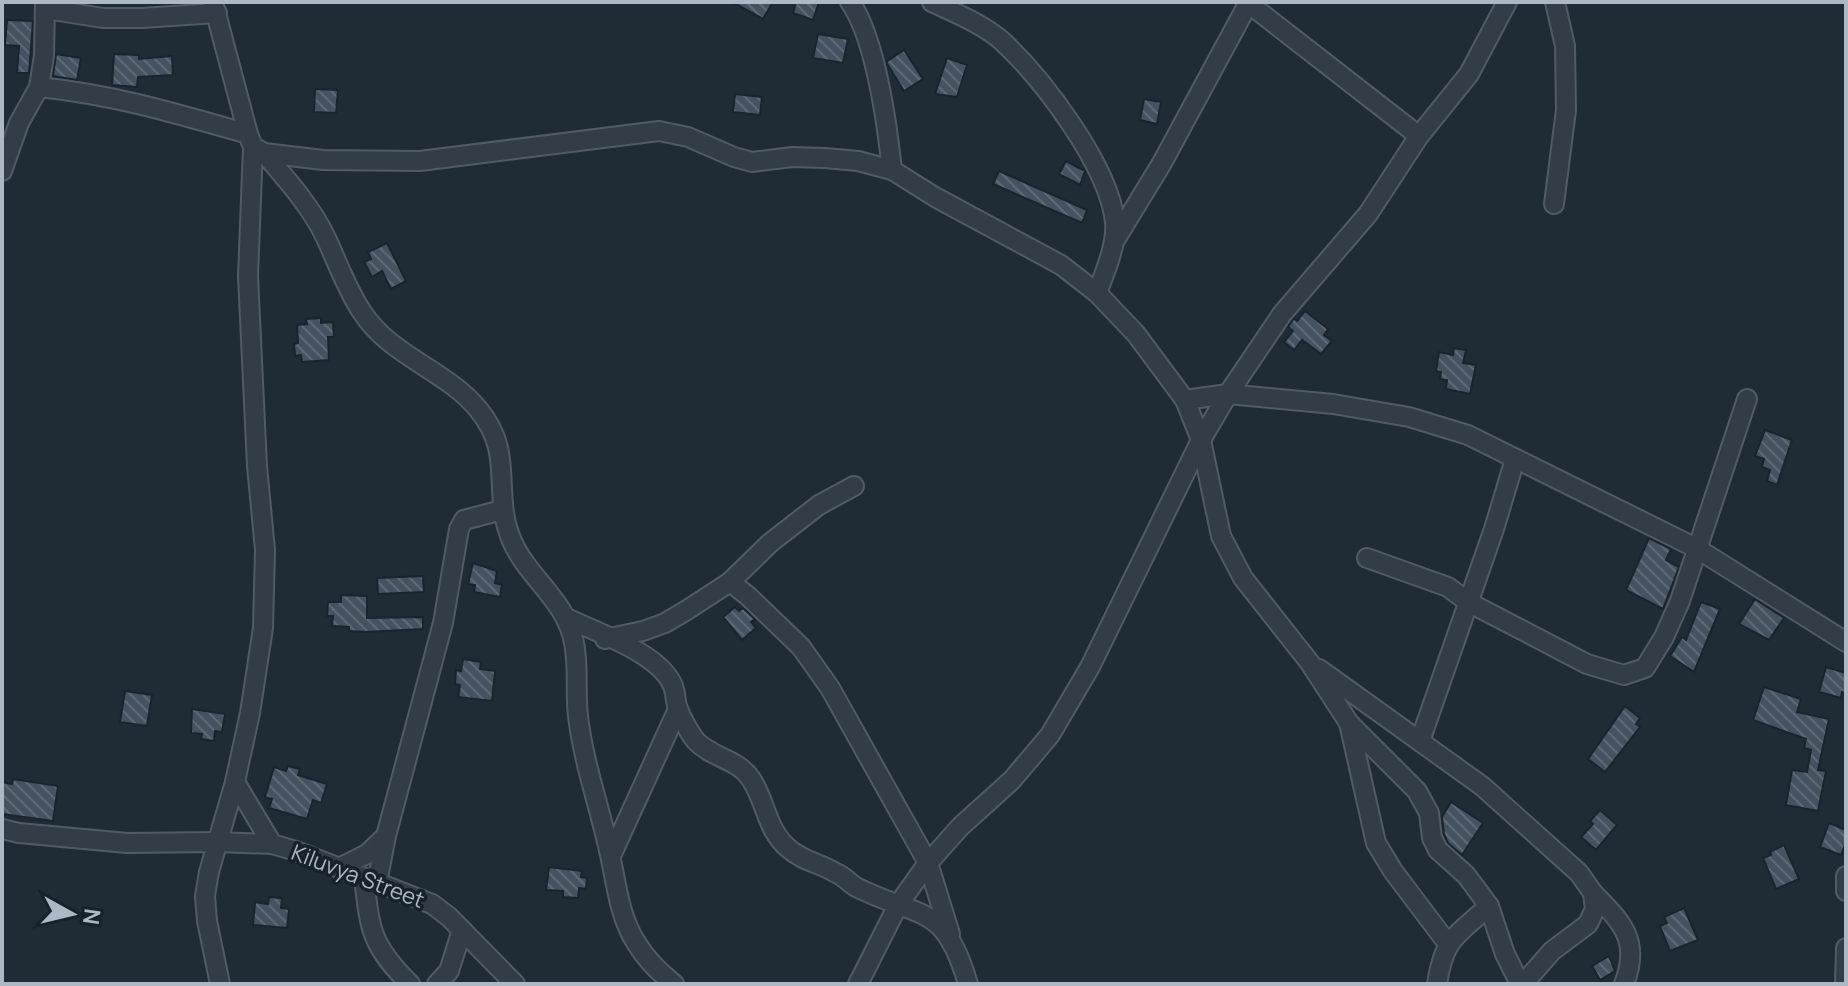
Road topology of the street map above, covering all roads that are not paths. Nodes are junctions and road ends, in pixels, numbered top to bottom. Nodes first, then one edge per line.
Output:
1 (932, 2) edge
2 (1507, 2) edge
3 (1555, 2) edge
4 (1248, 3) edge
5 (46, 5) edge
6 (859, 6) edge
7 (215, 7) edge
8 (39, 87) junction
9 (1419, 136) junction
10 (255, 144) junction
11 (892, 170) junction
12 (2, 171) edge
13 (1554, 204) dead end
14 (1114, 241) junction
15 (1097, 293) junction
16 (1228, 394) junction
17 (1747, 399) dead end
18 (1185, 400) junction
19 (1201, 440) junction
20 (1515, 459) junction
21 (854, 486) dead end
22 (502, 510) junction
23 (1696, 548) junction
24 (1367, 558) dead end
25 (730, 582) junction
26 (1468, 602) junction
27 (567, 618) junction
28 (609, 638) junction
29 (1846, 642) edge
30 (575, 648) junction
31 (1310, 663) junction
32 (678, 709) junction
33 (1349, 723) junction
34 (1420, 741) junction
35 (235, 782) junction
36 (2, 829) edge
37 (386, 836) junction
38 (217, 842) junction
39 (272, 844) junction
40 (611, 856) junction
41 (928, 863) junction
42 (339, 868) junction
43 (1846, 876) edge
44 (370, 880) junction
45 (1846, 891) edge
46 (1593, 893) junction
47 (898, 905) junction
48 (1489, 906) junction
49 (462, 930) junction
50 (951, 938) junction
51 (1448, 944) junction
52 (1846, 948) edge
53 (220, 984) edge
54 (410, 984) edge
55 (437, 984) edge
56 (515, 984) edge
57 (674, 984) edge
58 (858, 984) edge
59 (968, 984) edge
60 (1437, 984) edge
61 (1522, 984) edge
62 (1624, 984) edge
63 (1845, 984) edge

1 - 14 street
2 - 9 street
3 - 13 street
4 - 9 street
4 - 14 street
5 - 7 street
5 - 8 street
6 - 11 street
7 - 10 street
8 - 10 street
8 - 12 street
9 - 16 street
10 - 11 street
10 - 22 street
10 - 35 street
11 - 15 street
14 - 15 street
15 - 18 street
16 - 18 street
16 - 19 street
16 - 20 street
17 - 23 street
18 - 19 street
19 - 31 street
19 - 41 street
20 - 23 street
20 - 26 street
21 - 25 street
22 - 27 street
22 - 37 street
23 - 26 street
23 - 29 street
24 - 26 street
25 - 28 street
25 - 41 street
26 - 34 street
27 - 28 street
27 - 30 street
28 - 30 street
28 - 32 street
30 - 40 street
31 - 33 street
31 - 34 street
32 - 40 street
32 - 47 street
33 - 48 street
33 - 51 street
34 - 46 street
35 - 38 street
35 - 39 street
36 - 38 street, Kiluvya Street
37 - 42 street
37 - 44 street
38 - 39 street, Kiluvya Street
38 - 53 street
39 - 42 street, Kiluvya Street
40 - 57 street
41 - 47 street
41 - 50 street
42 - 44 street, Kiluvya Street
43 - 45 street
44 - 49 street, Kiluvya Street
44 - 54 street
46 - 61 street
46 - 62 street
47 - 50 street
47 - 58 street
48 - 51 street
48 - 61 street
49 - 55 street
49 - 56 street, Kiluvya Street
50 - 59 street
51 - 60 street
52 - 63 street

